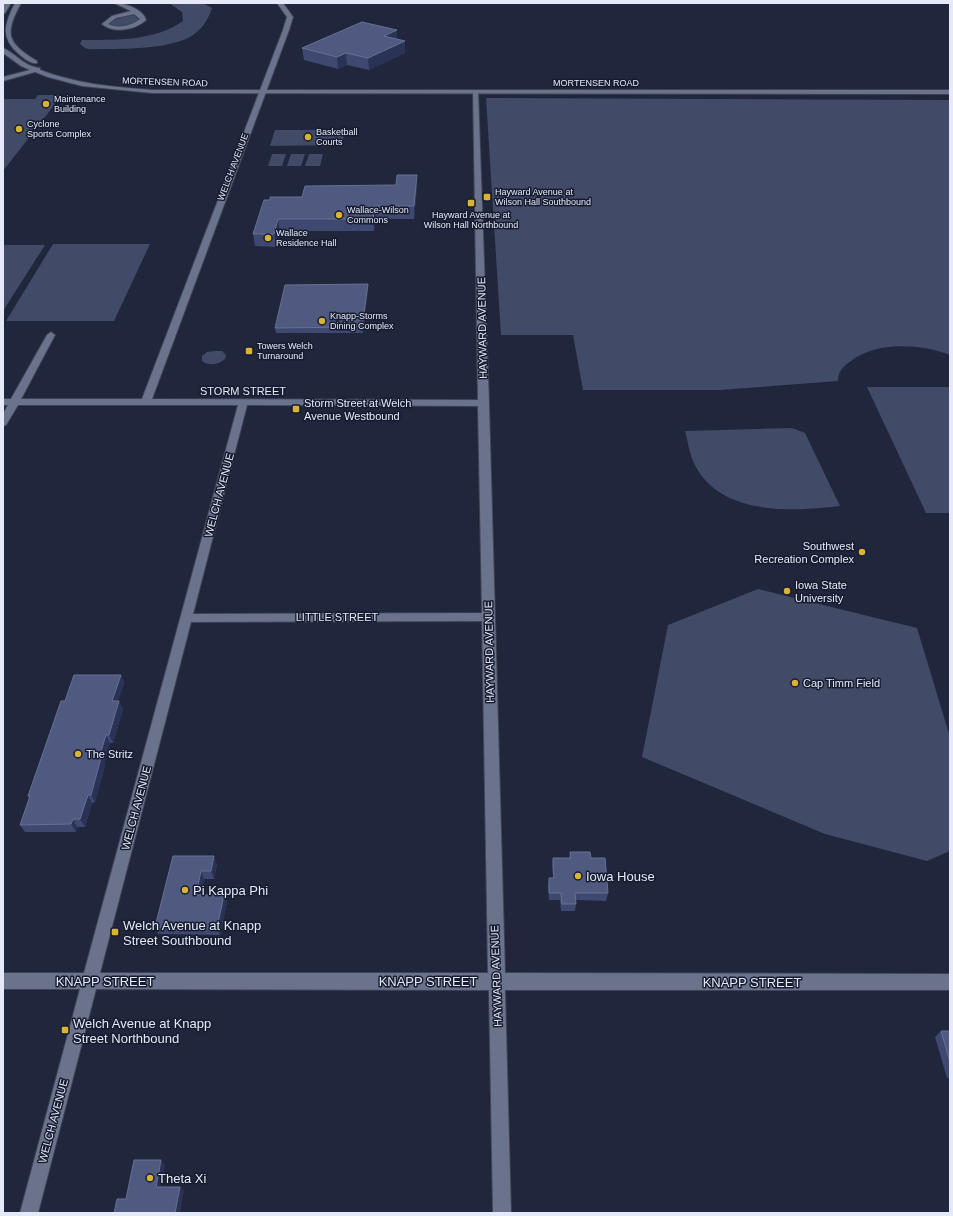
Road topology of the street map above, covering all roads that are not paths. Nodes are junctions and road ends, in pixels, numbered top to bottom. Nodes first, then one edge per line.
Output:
1 (8, 3) edge
2 (18, 3) edge
3 (117, 3) edge
4 (280, 3) edge
5 (3, 12) edge
6 (134, 12) junction
7 (3, 50) edge
8 (52, 69) junction
9 (35, 70) junction
10 (3, 79) edge
11 (242, 91) junction
12 (263, 91) junction
13 (476, 91) junction
14 (950, 92) edge
15 (51, 335) dead end
16 (3, 402) edge
17 (14, 402) junction
18 (146, 402) junction
19 (242, 403) junction
20 (484, 403) junction
21 (3, 423) edge
22 (488, 617) junction
23 (186, 618) junction
24 (3, 980) edge
25 (91, 981) junction
26 (496, 982) junction
27 (950, 982) edge
28 (29, 1213) edge
29 (502, 1213) edge

1 - 5 street
2 - 8 street, MORTENSEN ROAD
3 - 6 street
4 - 12 street, WELCH AVENUE
6 - 6 street
7 - 9 street, MORTENSEN ROAD
8 - 9 street
8 - 11 street, MORTENSEN ROAD
9 - 10 street
9 - 11 street, MORTENSEN ROAD
11 - 12 street, MORTENSEN ROAD
12 - 13 street, MORTENSEN ROAD
12 - 18 street, WELCH AVENUE
13 - 14 street, MORTENSEN ROAD
13 - 20 street, HAYWARD AVENUE
15 - 17 street
16 - 17 street, STORM STREET
17 - 18 street, STORM STREET
17 - 21 street
18 - 19 street, STORM STREET
19 - 20 street, STORM STREET
19 - 23 street, WELCH AVENUE
20 - 22 street, HAYWARD AVENUE
22 - 23 street, LITTLE STREET
22 - 26 street, HAYWARD AVENUE
23 - 25 street, WELCH AVENUE
24 - 25 street, KNAPP STREET
25 - 26 street, KNAPP STREET
25 - 28 street, WELCH AVENUE
26 - 27 street, KNAPP STREET
26 - 29 street, HAYWARD AVENUE

